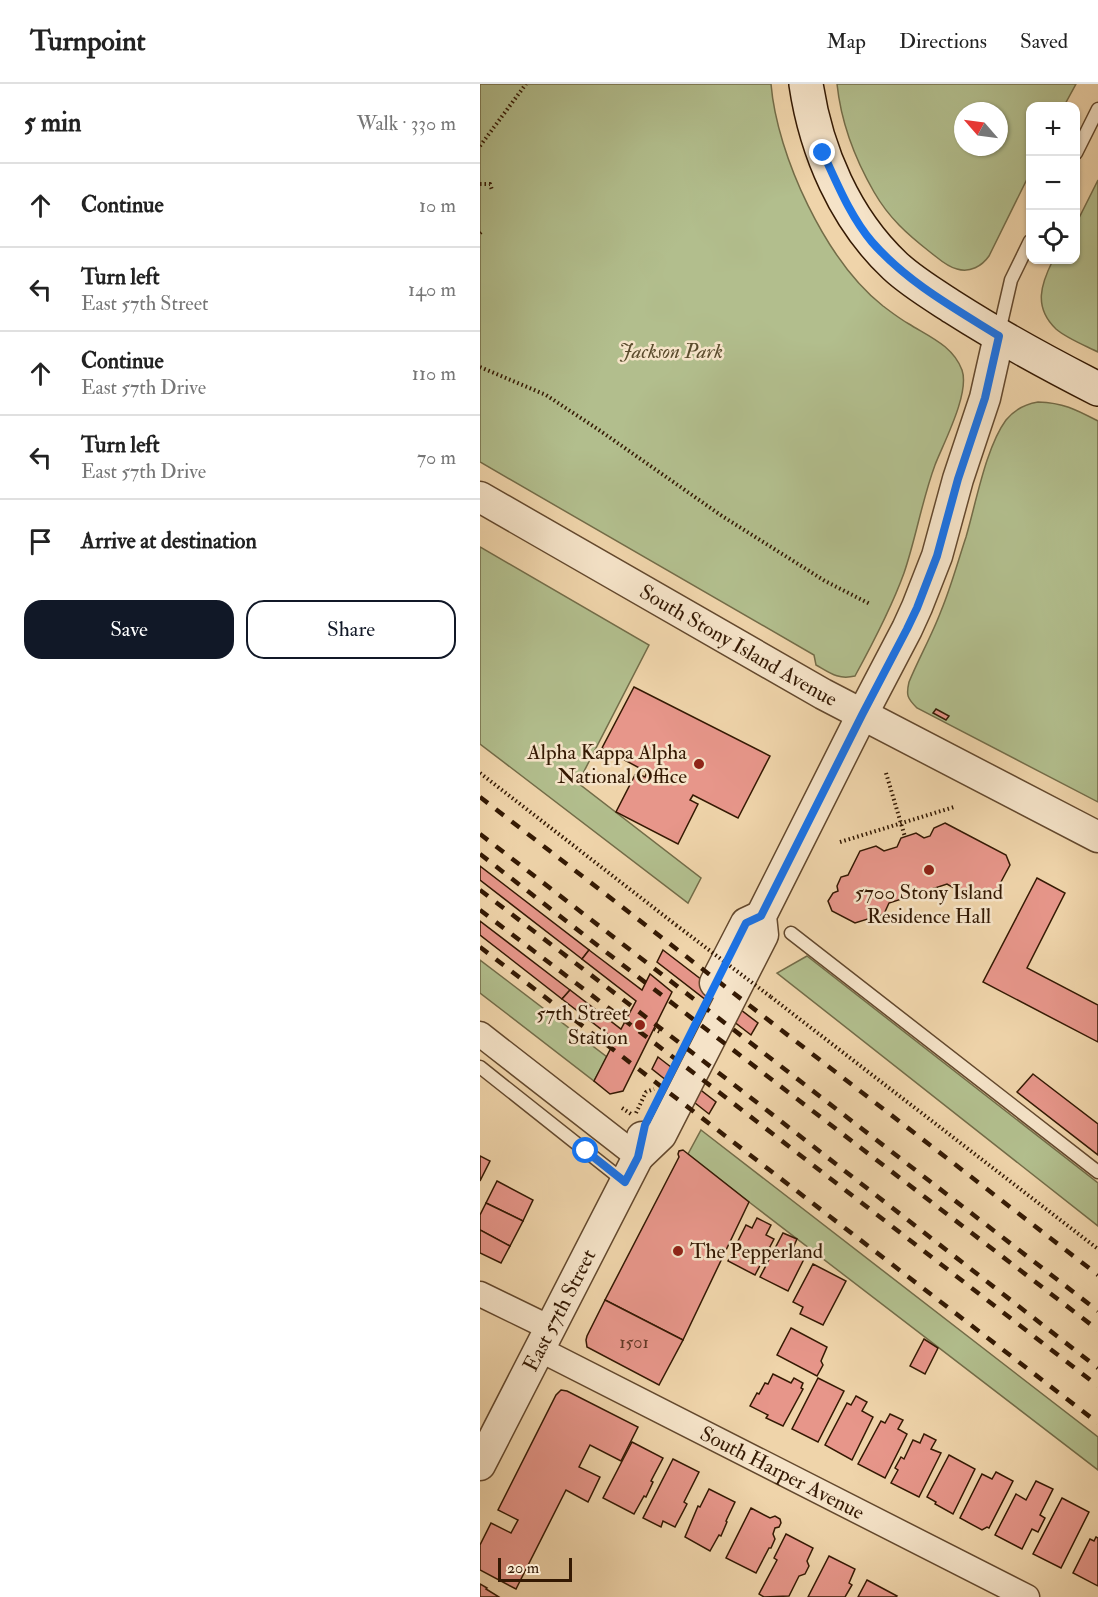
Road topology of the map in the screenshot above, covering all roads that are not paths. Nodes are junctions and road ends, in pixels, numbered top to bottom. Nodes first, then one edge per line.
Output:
1 (806, 84) edge
2 (1098, 109) edge
3 (1080, 145) edge
4 (1026, 249) edge
5 (999, 336) junction
6 (1098, 388) edge
7 (480, 497) edge
8 (862, 715) junction
9 (1098, 837) edge
10 (761, 916) junction
11 (791, 933) dead end
12 (480, 1034) edge
13 (480, 1067) edge
14 (631, 1169) junction
15 (1098, 1172) edge
16 (480, 1294) edge
17 (545, 1339) junction
18 (480, 1464) edge
19 (1027, 1597) edge

1 - 5 main road
2 - 3 lane
4 - 5 lane
5 - 6 main road
5 - 8 street, East 57th Street
7 - 8 street, South Stony Island Avenue
8 - 9 street, South Stony Island Avenue
8 - 10 street, East 57th Street
10 - 14 street, East 57th Street
10 - 14 street, East 57th Street
11 - 15 lane
12 - 14 street
13 - 14 lane
14 - 17 street, East 57th Street
16 - 17 street, South Harper Avenue
17 - 18 street, East 57th Street
17 - 19 street, South Harper Avenue

